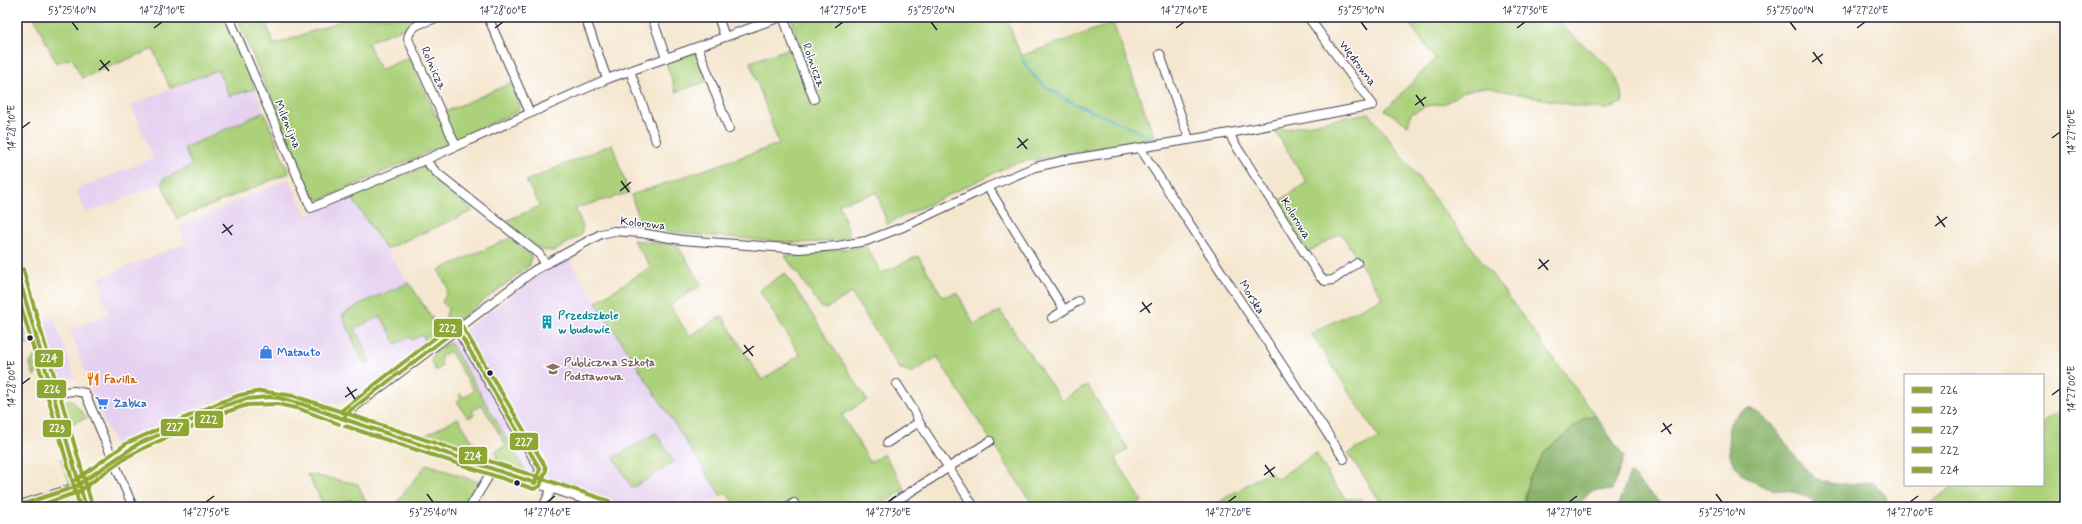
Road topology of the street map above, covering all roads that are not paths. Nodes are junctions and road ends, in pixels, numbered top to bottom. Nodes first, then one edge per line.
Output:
1 (440, 17) edge
2 (488, 17) edge
3 (586, 17) edge
4 (652, 17) edge
5 (718, 17) edge
6 (782, 17) edge
7 (1308, 17) edge
8 (232, 18) edge
9 (725, 37) junction
10 (698, 46) junction
11 (1160, 54) dead end
12 (666, 58) junction
13 (630, 71) junction
14 (608, 79) junction
15 (814, 99) dead end
16 (1374, 105) joint
17 (530, 113) junction
18 (729, 129) dead end
19 (1230, 133) junction
20 (1190, 139) junction
21 (656, 142) dead end
22 (456, 146) junction
23 (1140, 148) junction
24 (425, 160) junction
25 (988, 187) junction
26 (344, 194) joint
27 (1357, 262) dead end
28 (546, 264) junction
29 (17, 271) edge
30 (1078, 301) dead end
31 (1064, 310) junction
32 (1052, 318) dead end
33 (457, 329) junction
34 (897, 384) dead end
35 (53, 393) junction
36 (344, 420) junction
37 (919, 422) junction
38 (990, 441) dead end
39 (887, 442) dead end
40 (1344, 459) dead end
41 (113, 461) junction
42 (948, 467) junction
43 (493, 469) junction
44 (535, 483) junction
45 (80, 485) junction
46 (552, 488) junction
47 (17, 506) edge
48 (86, 507) edge
49 (133, 507) edge
50 (470, 507) edge
51 (543, 507) edge
52 (607, 507) edge
53 (887, 507) edge
54 (974, 507) edge

1 - 22 street, Rolnicza
2 - 17 street
3 - 14 street
4 - 12 street
5 - 9 street
6 - 9 street, Rolnicza
6 - 15 street, Rolnicza
7 - 16 street, Wędrowna
8 - 26 street, Milenijna
9 - 10 street, Rolnicza
10 - 12 street, Rolnicza
10 - 18 street
11 - 20 street
12 - 13 street, Rolnicza
13 - 14 street, Rolnicza
13 - 21 street
14 - 17 street, Rolnicza
16 - 19 street, Kolorowa
17 - 22 street, Rolnicza
19 - 20 street, Kolorowa
19 - 27 street, Kolorowa
20 - 23 street, Kolorowa
22 - 24 street, Rolnicza
23 - 25 street, Kolorowa
23 - 40 street, Morska
24 - 26 street, Rolnicza
24 - 28 street
25 - 28 street, Kolorowa
25 - 31 street
28 - 33 street, Kolorowa
29 - 35 main road
30 - 31 street
31 - 32 street
33 - 36 street, Kolorowa
33 - 44 street
34 - 37 street
35 - 41 street
35 - 45 main road
36 - 41 street
36 - 43 street
37 - 39 street
37 - 42 street
38 - 42 street
41 - 45 street
41 - 49 street
42 - 53 street
42 - 54 street
43 - 44 street
43 - 50 street
44 - 46 street
45 - 47 street
45 - 48 main road
46 - 51 street
46 - 52 street

